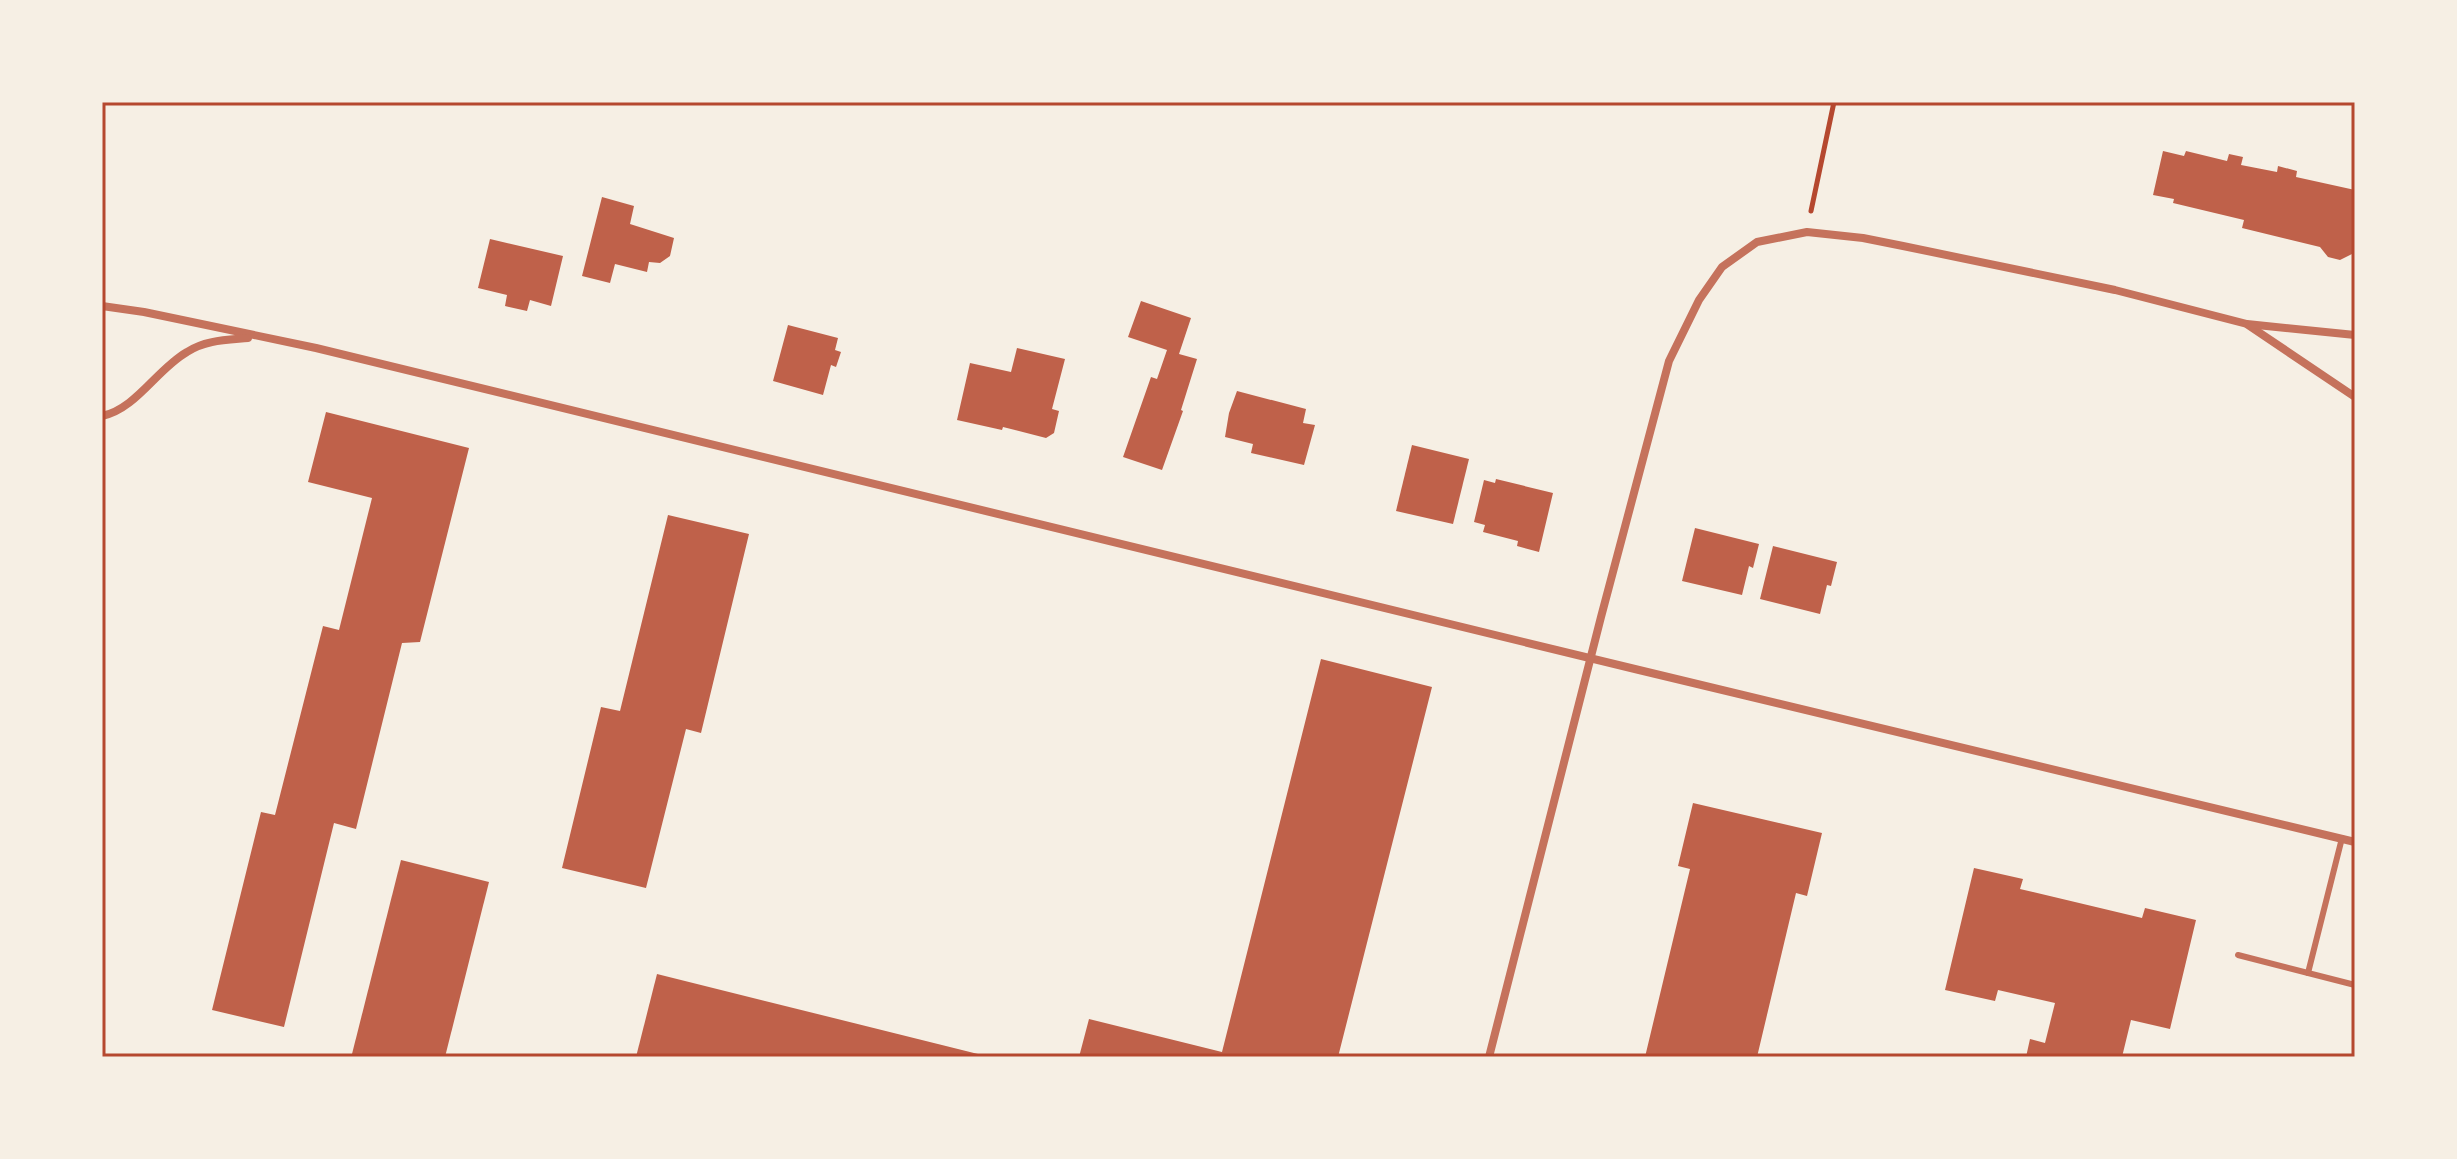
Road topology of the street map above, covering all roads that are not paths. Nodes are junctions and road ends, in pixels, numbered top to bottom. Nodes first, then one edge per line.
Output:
1 (102, 306) edge
2 (2247, 324) junction
3 (2355, 335) edge
4 (260, 337) junction
5 (2355, 397) edge
6 (102, 416) edge
7 (1591, 658) junction
8 (2342, 838) junction
9 (2355, 842) edge
10 (2238, 955) dead end
11 (2308, 973) junction
12 (2355, 985) edge
13 (1489, 1057) edge

1 - 4 street
2 - 3 street
2 - 5 street
2 - 7 street
4 - 6 street
4 - 7 street
7 - 8 street
7 - 13 street
8 - 9 street
8 - 11 lane
10 - 11 lane
11 - 12 lane

